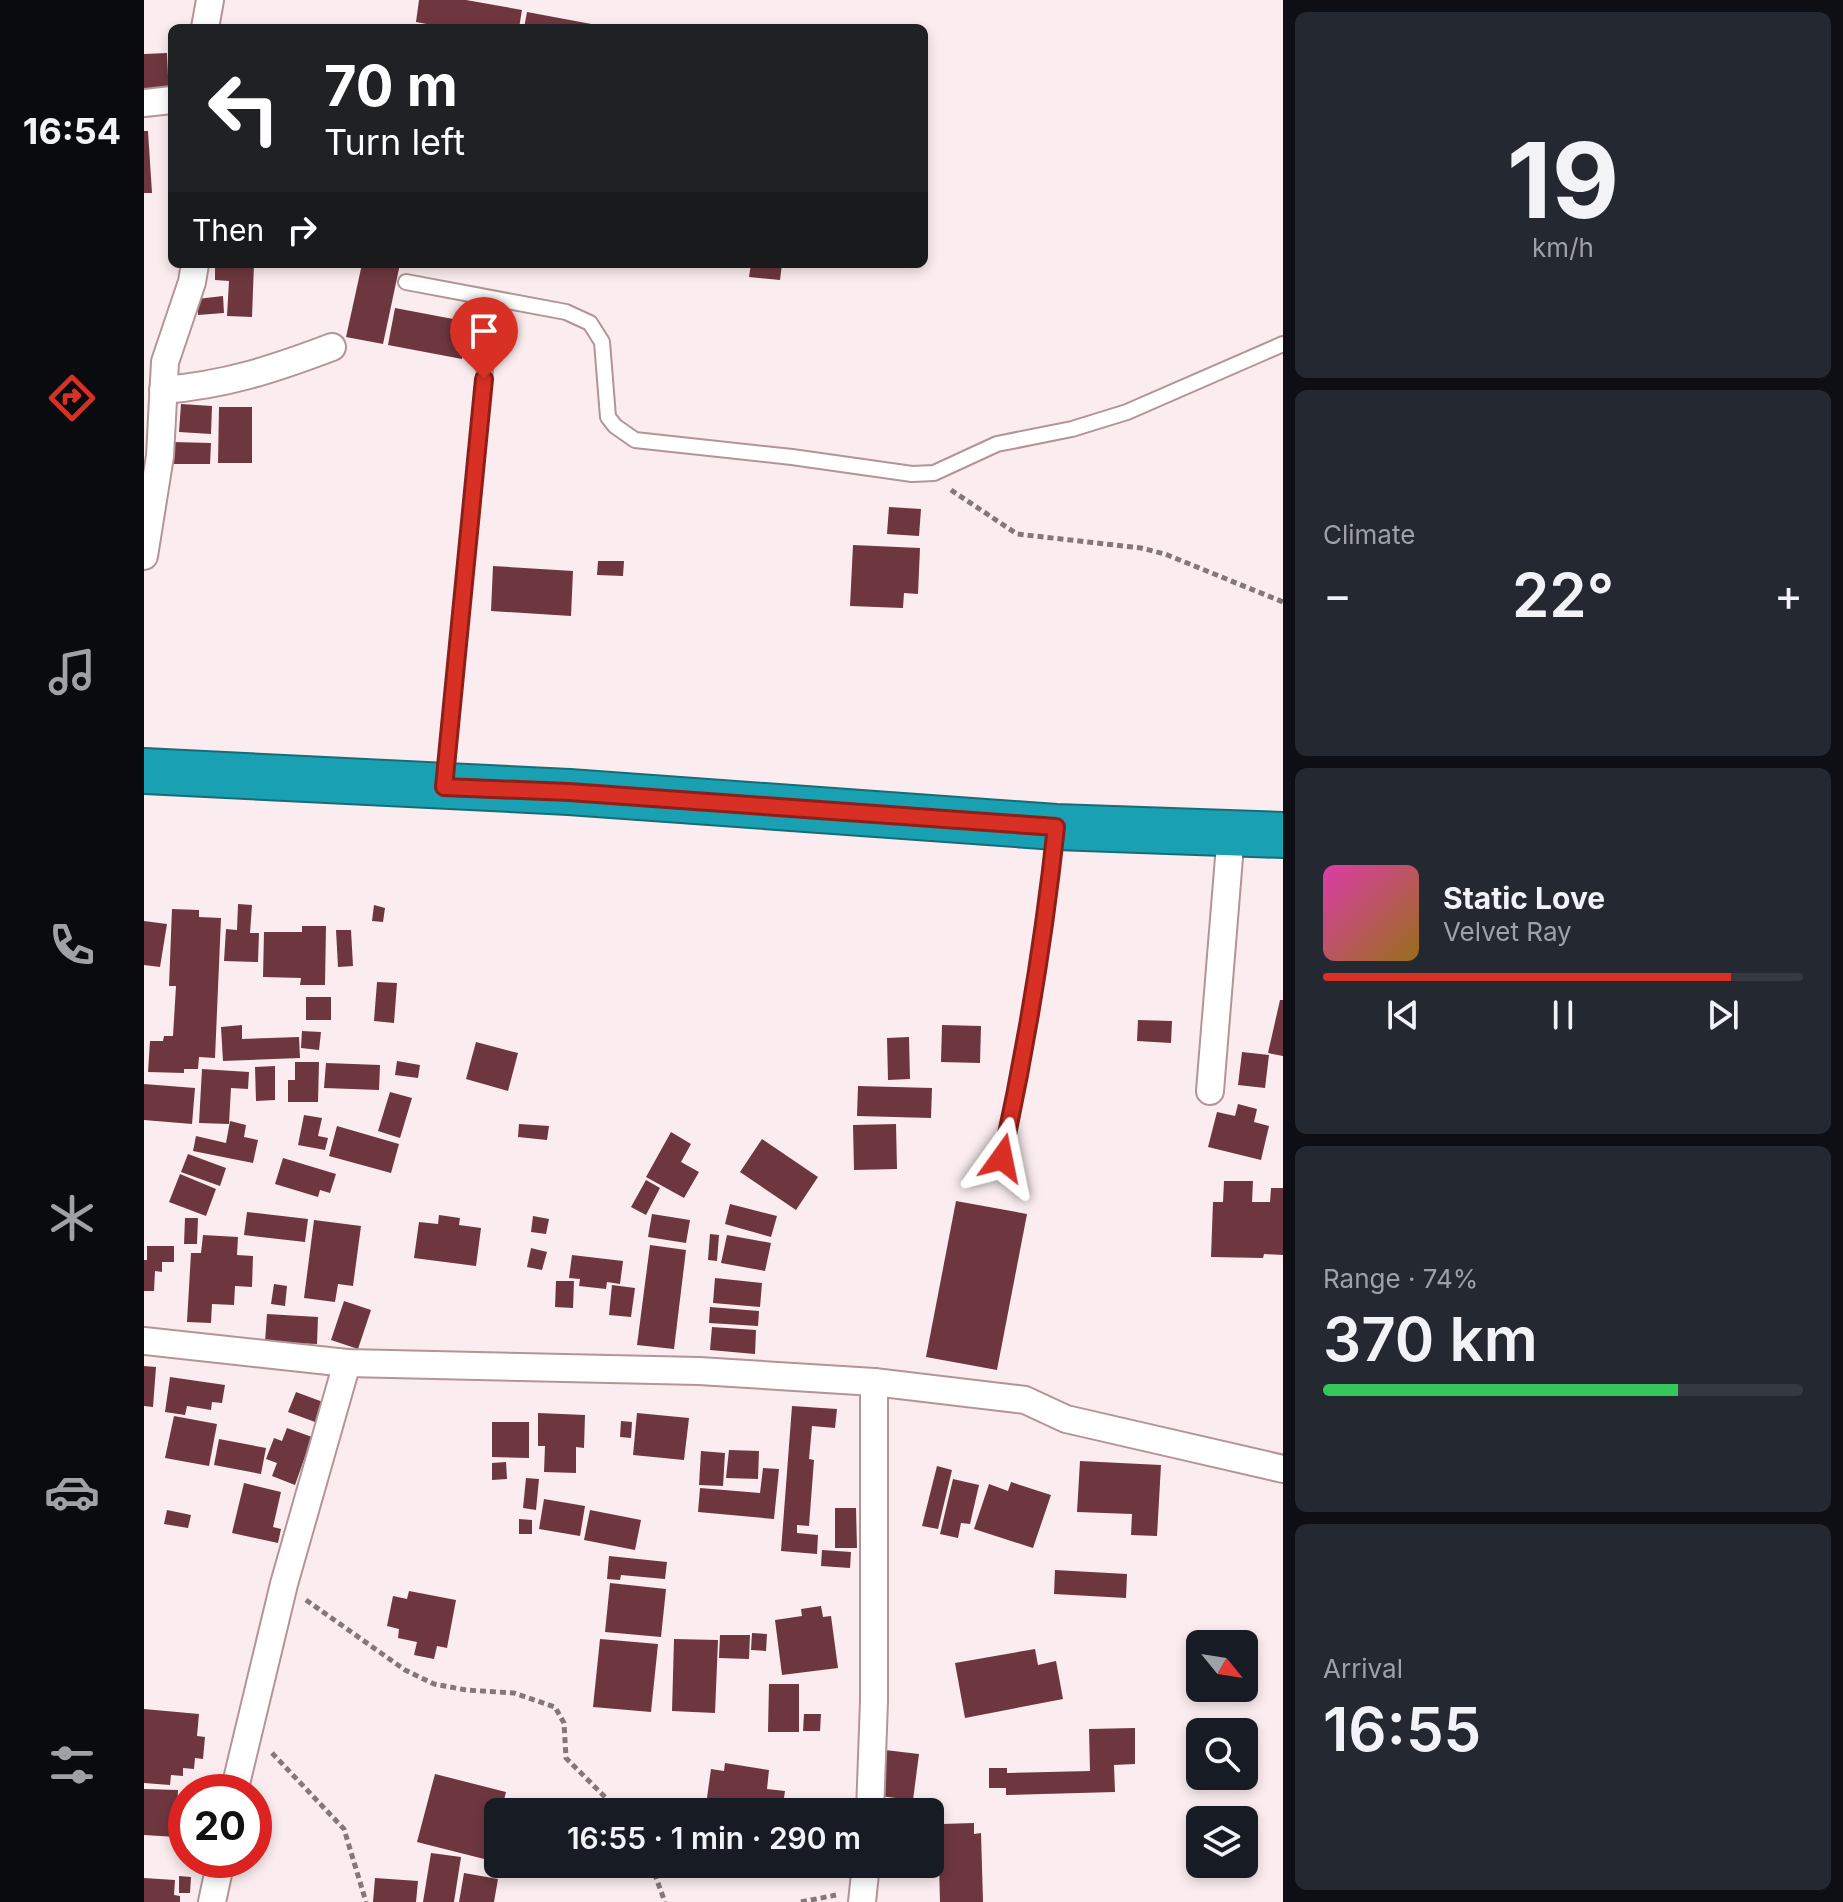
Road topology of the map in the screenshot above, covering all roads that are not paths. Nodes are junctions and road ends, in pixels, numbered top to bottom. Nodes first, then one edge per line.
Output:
1 (210, 0) edge
2 (206, 24) edge
3 (168, 100) edge
4 (144, 103) edge
5 (194, 268) edge
6 (406, 282) dead end
7 (492, 299) junction
8 (1283, 344) edge
9 (332, 347) dead end
10 (163, 390) junction
11 (144, 556) edge
12 (144, 771) edge
13 (444, 787) junction
14 (1056, 827) junction
15 (1231, 833) junction
16 (1283, 835) edge
17 (1210, 1091) dead end
18 (1002, 1158) dead end
19 (144, 1341) edge
20 (347, 1363) junction
21 (874, 1382) junction
22 (1283, 1469) edge
23 (238, 1774) edge
24 (871, 1798) edge
25 (217, 1878) edge
26 (865, 1878) edge
27 (212, 1902) edge
28 (862, 1902) edge

1 - 2 street
3 - 4 street
5 - 10 street
6 - 7 lane
7 - 8 lane
7 - 13 lane
9 - 10 street
10 - 11 street
12 - 13 highway
13 - 14 highway
14 - 15 highway
14 - 18 lane
15 - 16 highway
15 - 17 street
19 - 20 street
20 - 21 street
20 - 23 street
21 - 22 street
21 - 24 street
25 - 27 street
26 - 28 street

